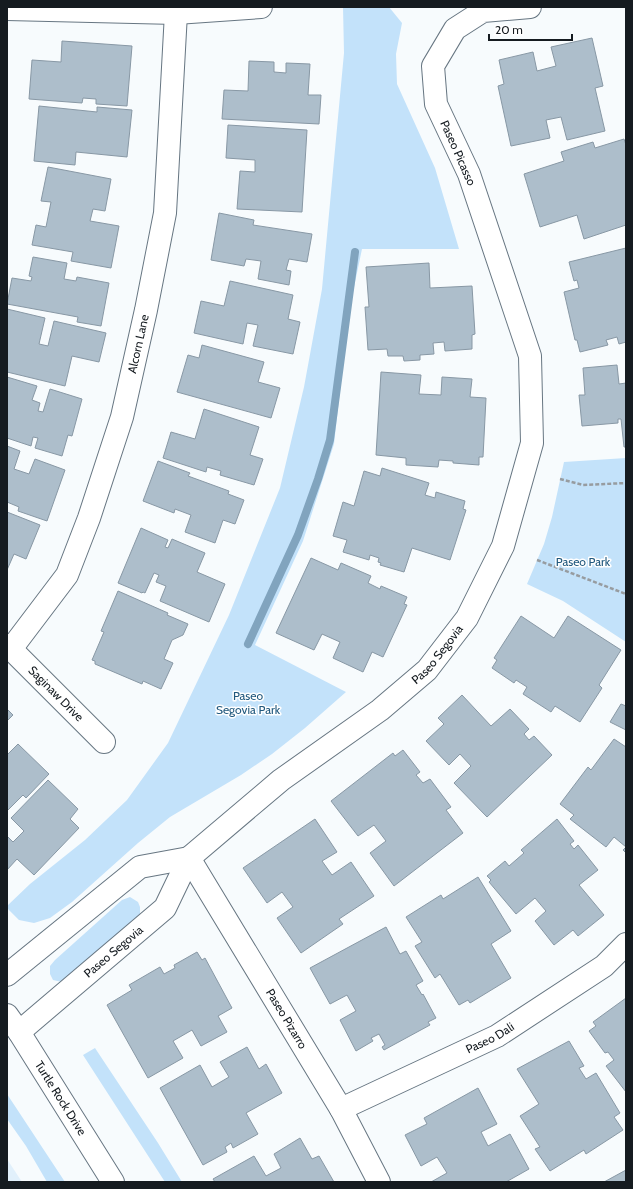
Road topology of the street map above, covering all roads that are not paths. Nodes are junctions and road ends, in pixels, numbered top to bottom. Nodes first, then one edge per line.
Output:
1 (261, 7) edge
2 (530, 7) edge
3 (7, 9) edge
4 (176, 13) junction
5 (530, 356) joint
6 (9, 647) edge
7 (104, 742) dead end
8 (188, 858) junction
9 (626, 944) edge
10 (7, 975) edge
11 (13, 1023) edge
12 (341, 1109) junction
13 (113, 1182) edge
14 (379, 1182) edge

1 - 4 street
2 - 5 street, Paseo Picasso
3 - 4 street
4 - 6 street, Alcorn Lane
5 - 8 street, Paseo Segovia
6 - 7 street, Saginaw Drive
8 - 10 street, Paseo Segovia
8 - 11 street, Paseo Segovia
8 - 12 street, Paseo Pizarro
9 - 12 street, Paseo Dali
11 - 13 street, Turtle Rock Drive
12 - 14 street, Paseo Pizarro

